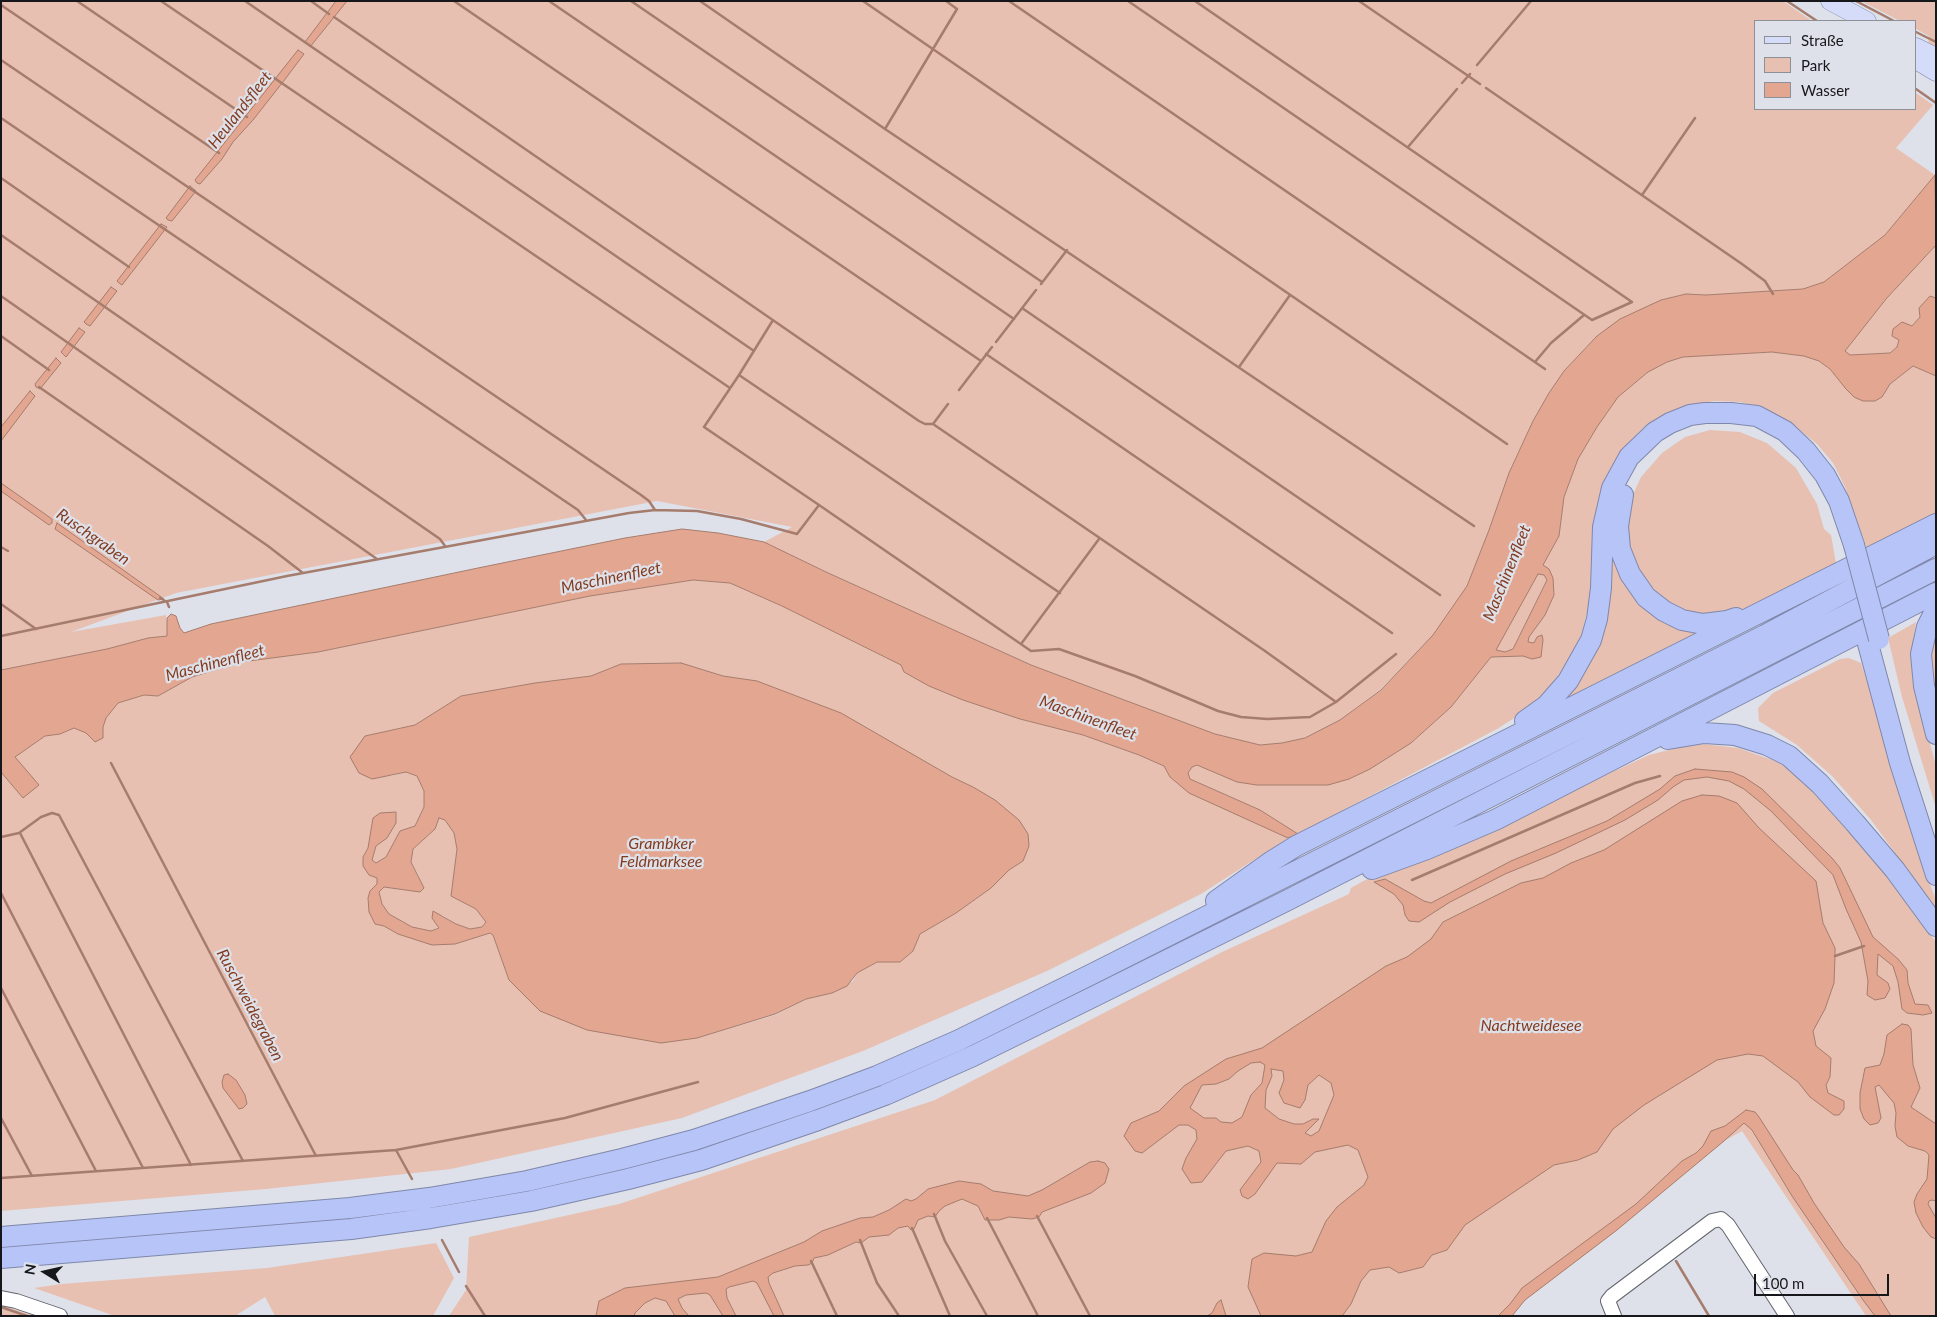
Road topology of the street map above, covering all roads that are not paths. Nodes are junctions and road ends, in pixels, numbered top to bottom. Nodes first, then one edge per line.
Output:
1 (1816, 1) edge
2 (1830, 1) edge
3 (1845, 20) edge
4 (1865, 20) edge
5 (1917, 48) edge
6 (1936, 57) edge
7 (1917, 61) edge
8 (1936, 72) edge
9 (1936, 524) edge
10 (1936, 544) edge
11 (1848, 547) junction
12 (1936, 569) edge
13 (1936, 593) edge
14 (1774, 606) junction
15 (1936, 609) edge
16 (1874, 642) junction
17 (1936, 734) edge
18 (1644, 745) junction
19 (1480, 754) junction
20 (1936, 838) edge
21 (1936, 875) edge
22 (1286, 901) junction
23 (1204, 917) junction
24 (1936, 926) edge
25 (1, 1237) edge
26 (1, 1258) edge
27 (1, 1298) edge
28 (60, 1316) edge
29 (1614, 1316) edge
30 (1787, 1316) edge

1 - 3 main road
2 - 4 main road
5 - 6 main road
7 - 8 main road
9 - 14 highway
10 - 23 highway
11 - 14 highway
11 - 16 highway
11 - 19 highway
12 - 22 highway
13 - 18 highway
14 - 19 highway
15 - 17 highway
16 - 20 highway
16 - 21 highway
18 - 22 highway
18 - 24 highway
19 - 23 highway
22 - 26 highway
23 - 25 highway
27 - 28 street
29 - 30 street

